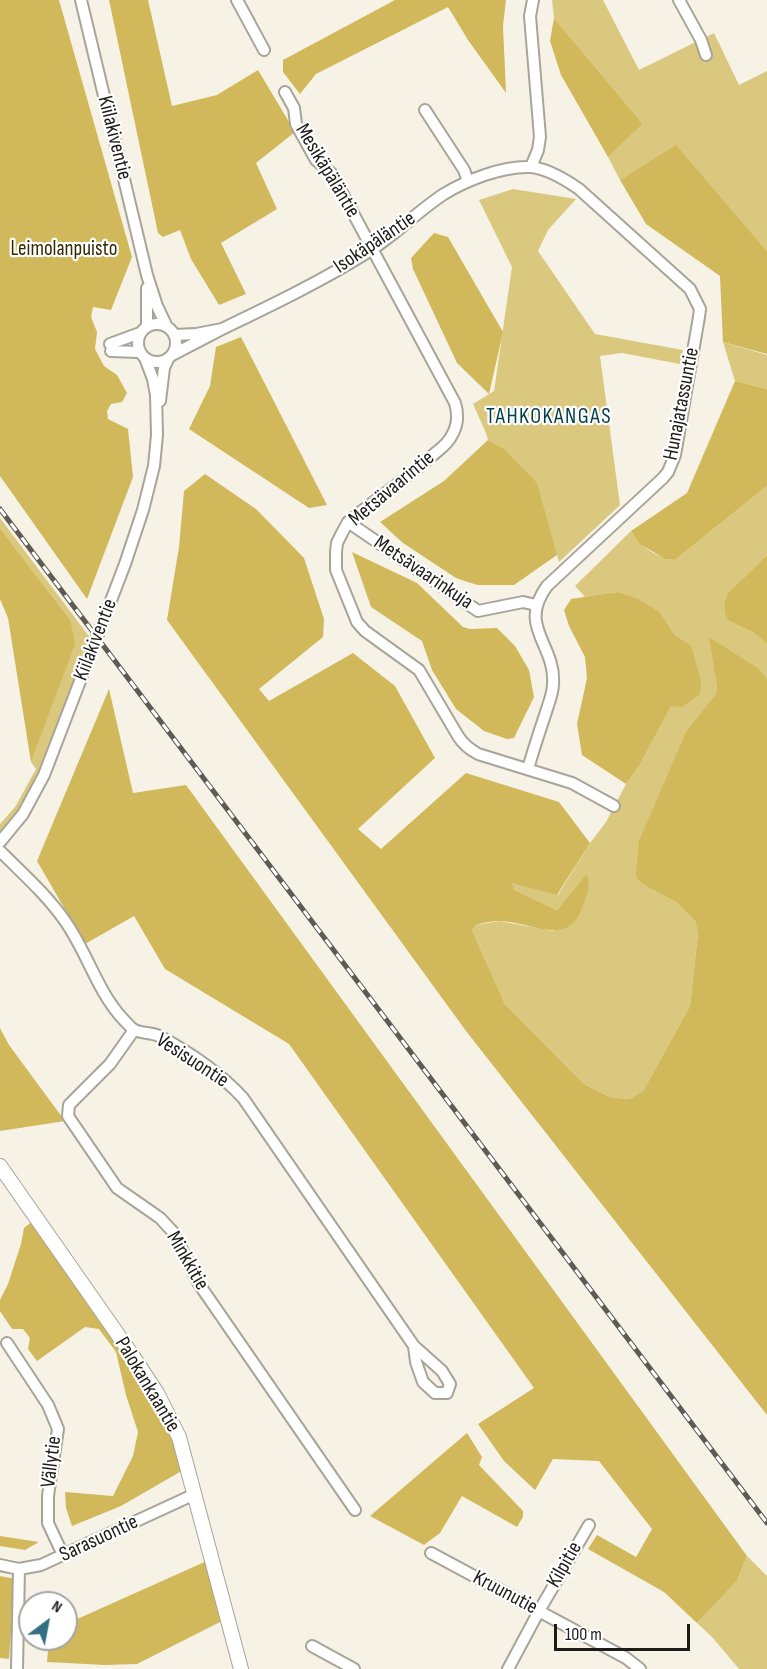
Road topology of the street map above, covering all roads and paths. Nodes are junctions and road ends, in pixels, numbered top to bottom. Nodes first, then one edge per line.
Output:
1 (81, 0) edge
2 (237, 0) edge
3 (533, 0) edge
4 (679, 0) edge
5 (264, 50) dead end
6 (706, 55) dead end
7 (285, 92) dead end
8 (425, 110) dead end
9 (531, 167) junction
10 (468, 181) junction
11 (373, 249) junction
12 (147, 275) junction
13 (222, 329) junction
14 (143, 330) junction
15 (170, 331) junction
16 (142, 355) junction
17 (170, 357) junction
18 (158, 425) junction
19 (348, 522) junction
20 (536, 605) junction
21 (528, 769) junction
22 (614, 806) dead end
23 (0, 842) edge
24 (0, 850) edge
25 (134, 1030) junction
26 (0, 1166) edge
27 (7, 1343) dead end
28 (414, 1346) dead end
29 (195, 1494) junction
30 (355, 1510) dead end
31 (588, 1525) dead end
32 (431, 1553) dead end
33 (63, 1555) junction
34 (0, 1565) edge
35 (19, 1569) junction
36 (539, 1611) junction
37 (312, 1646) dead end
38 (17, 1669) edge
39 (240, 1669) edge
40 (354, 1669) edge
41 (508, 1669) edge
42 (640, 1669) edge

1 - 12 street, Kiilakiventie
2 - 5 street
3 - 9 street
4 - 6 street
7 - 11 street, Mesikäpäläntie
8 - 10 street
9 - 10 street, Isokäpäläntie
9 - 20 street, Hunajatassuntie
10 - 11 street, Isokäpäläntie
11 - 13 street, Isokäpäläntie
11 - 19 street, Metsävaarintie
12 - 14 street, Kiilakiventie
12 - 15 street, Kiilakiventie
13 - 15 street, Isokäpäläntie
13 - 17 street, Isokäpäläntie
14 - 15 street
14 - 16 street
14 - 16 street
15 - 17 street
16 - 17 street
16 - 18 street, Kiilakiventie
17 - 18 street, Kiilakiventie
18 - 23 street, Kiilakiventie
19 - 20 street, Metsävaarinkuja
19 - 21 street, Metsävaarintie
20 - 21 street
21 - 22 street, Metsävaarintie
24 - 25 street, Vesisuontie
25 - 28 street, Vesisuontie
25 - 30 street, Minkkitie
26 - 29 main road, Palokankaantie
27 - 33 street, Vällytie
29 - 33 street, Sarasuontie
29 - 39 main road, Palokankaantie
31 - 36 street, Kilpitie
32 - 36 street, Kruunutie
33 - 35 street, Sarasuontie
34 - 35 street, Sarasuontie
35 - 38 street
36 - 41 street, Kilpitie
36 - 42 street, Kruunutie
37 - 40 street

